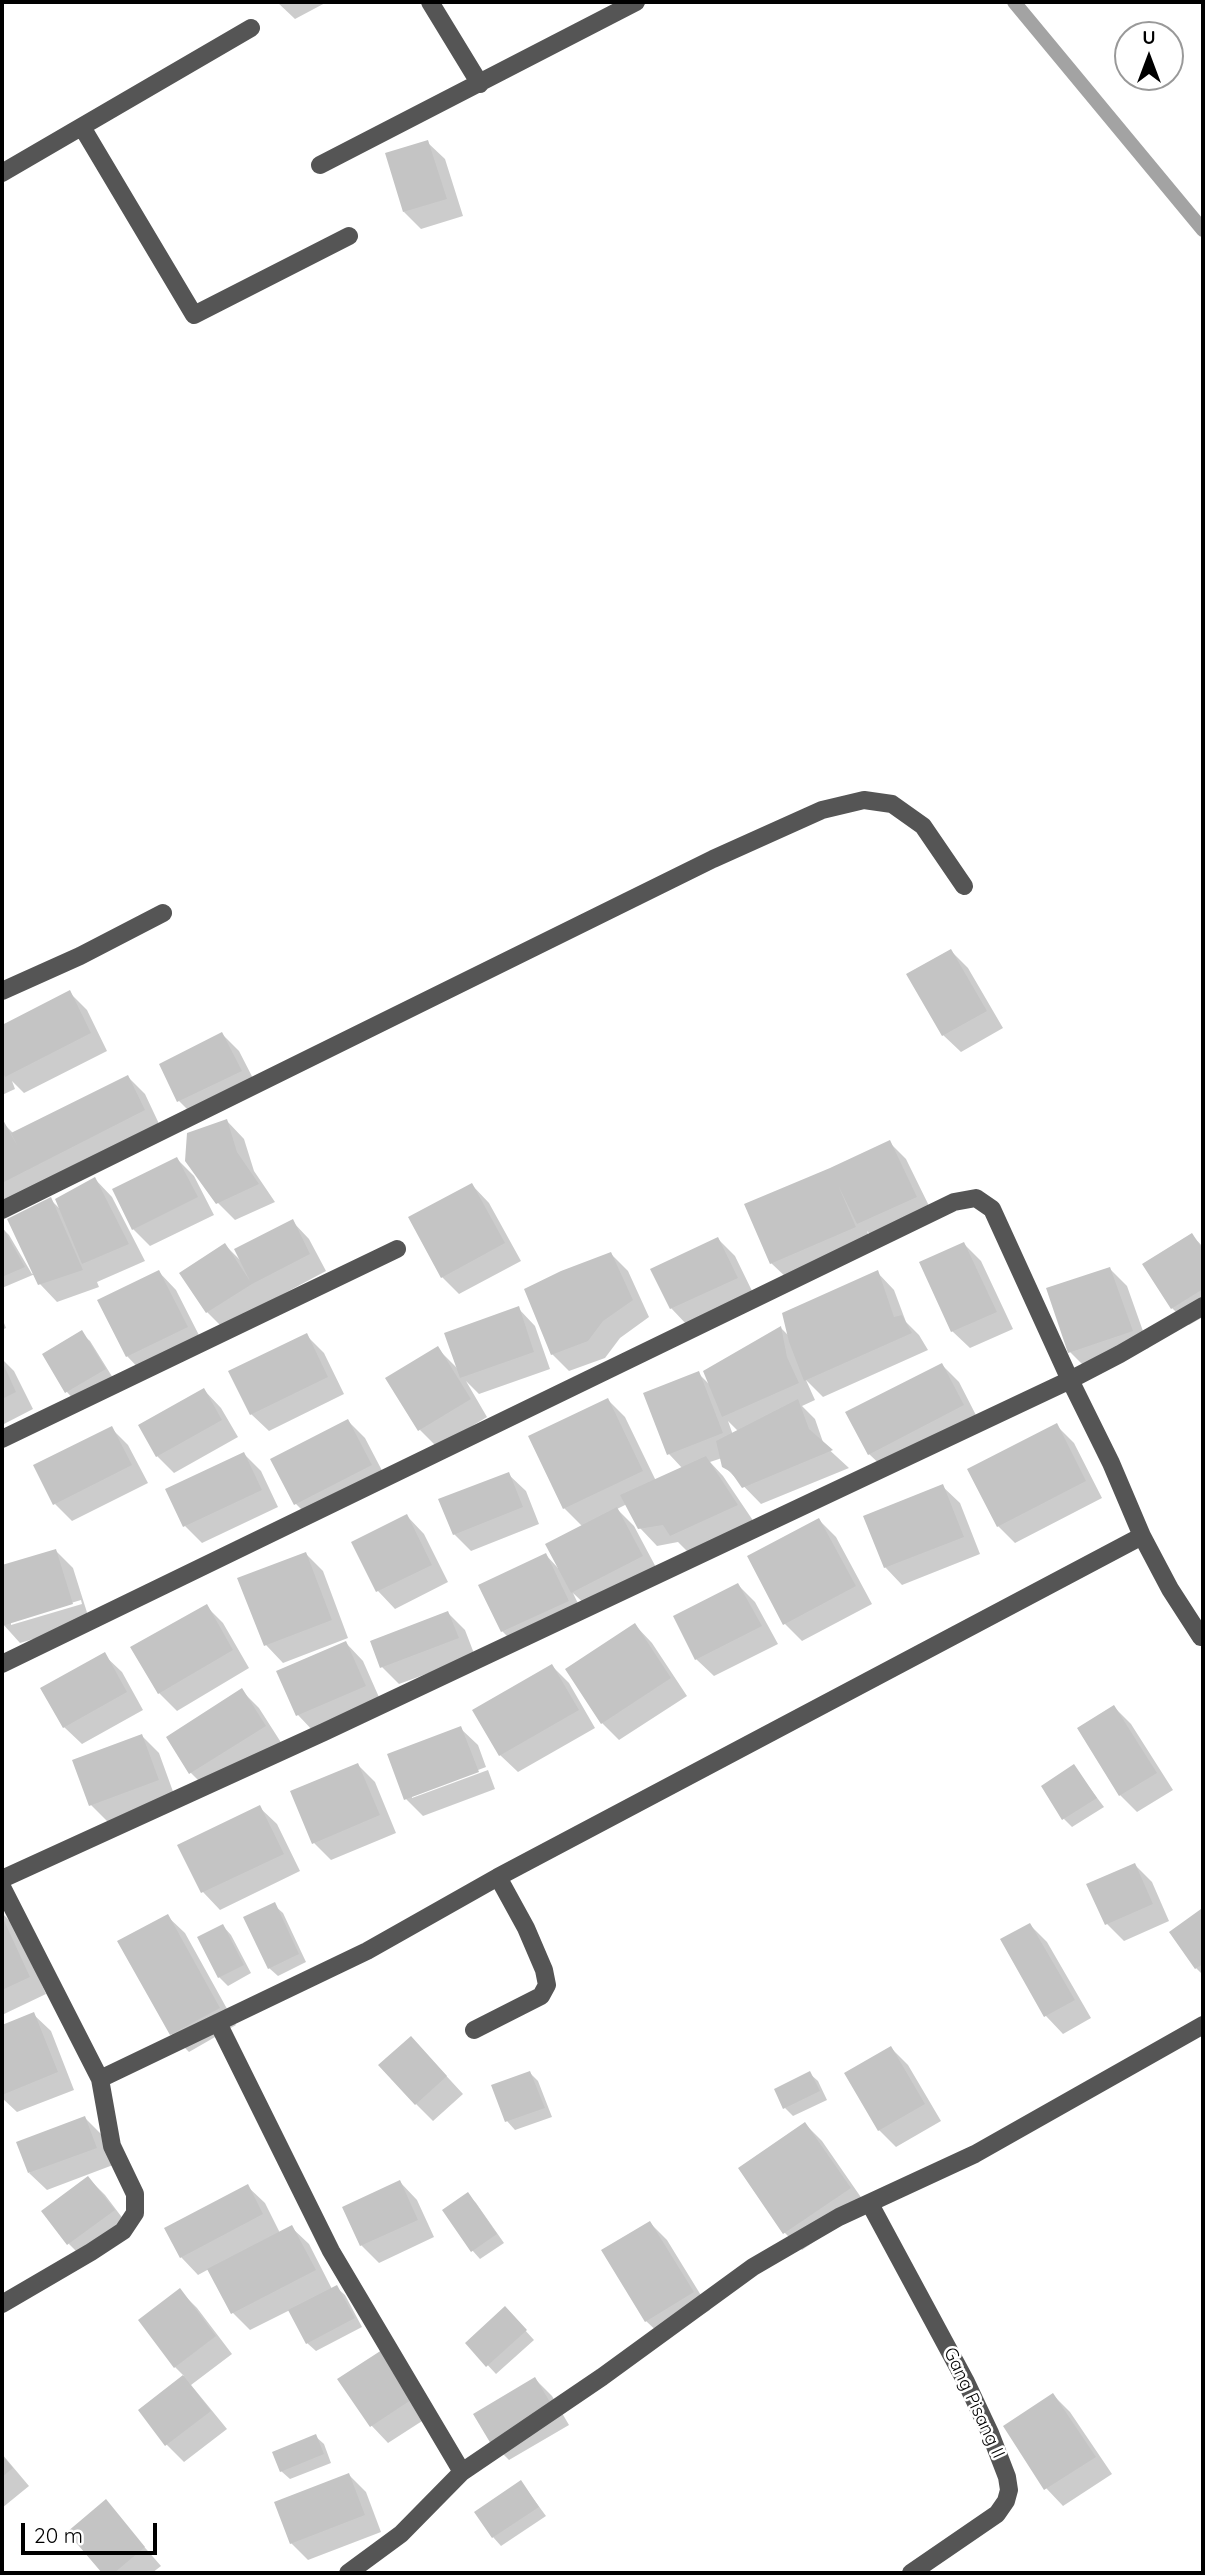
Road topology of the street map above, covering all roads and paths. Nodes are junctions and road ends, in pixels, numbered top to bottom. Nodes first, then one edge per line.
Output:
1 (430, 2) edge
2 (636, 2) edge
3 (251, 29) dead end
4 (480, 84) junction
5 (82, 127) junction
6 (320, 165) dead end
7 (2, 173) edge
8 (349, 236) dead end
9 (964, 886) dead end
10 (163, 913) dead end
11 (2, 991) edge
12 (2, 1210) edge
13 (397, 1248) dead end
14 (1203, 1306) edge
15 (1070, 1380) junction
16 (2, 1439) edge
17 (1142, 1536) junction
18 (1201, 1637) dead end
19 (2, 1664) edge
20 (498, 1877) junction
21 (2, 1879) edge
22 (2, 1887) edge
23 (219, 2023) junction
24 (1203, 2025) edge
25 (474, 2030) dead end
26 (100, 2079) junction
27 (870, 2204) junction
28 (2, 2304) edge
29 (462, 2472) junction
30 (348, 2573) edge
31 (911, 2573) edge

1 - 4 street
2 - 4 street
3 - 5 street
4 - 6 street
5 - 7 street
5 - 8 street
9 - 12 street
10 - 11 street
13 - 16 street
14 - 15 street
15 - 17 street
15 - 19 street
15 - 21 street
17 - 18 street
17 - 20 street
20 - 23 street
20 - 25 street
22 - 26 street
23 - 26 street
23 - 29 street
24 - 27 street
26 - 28 street
27 - 29 street
27 - 31 street, Gang Pisang II
29 - 30 street

